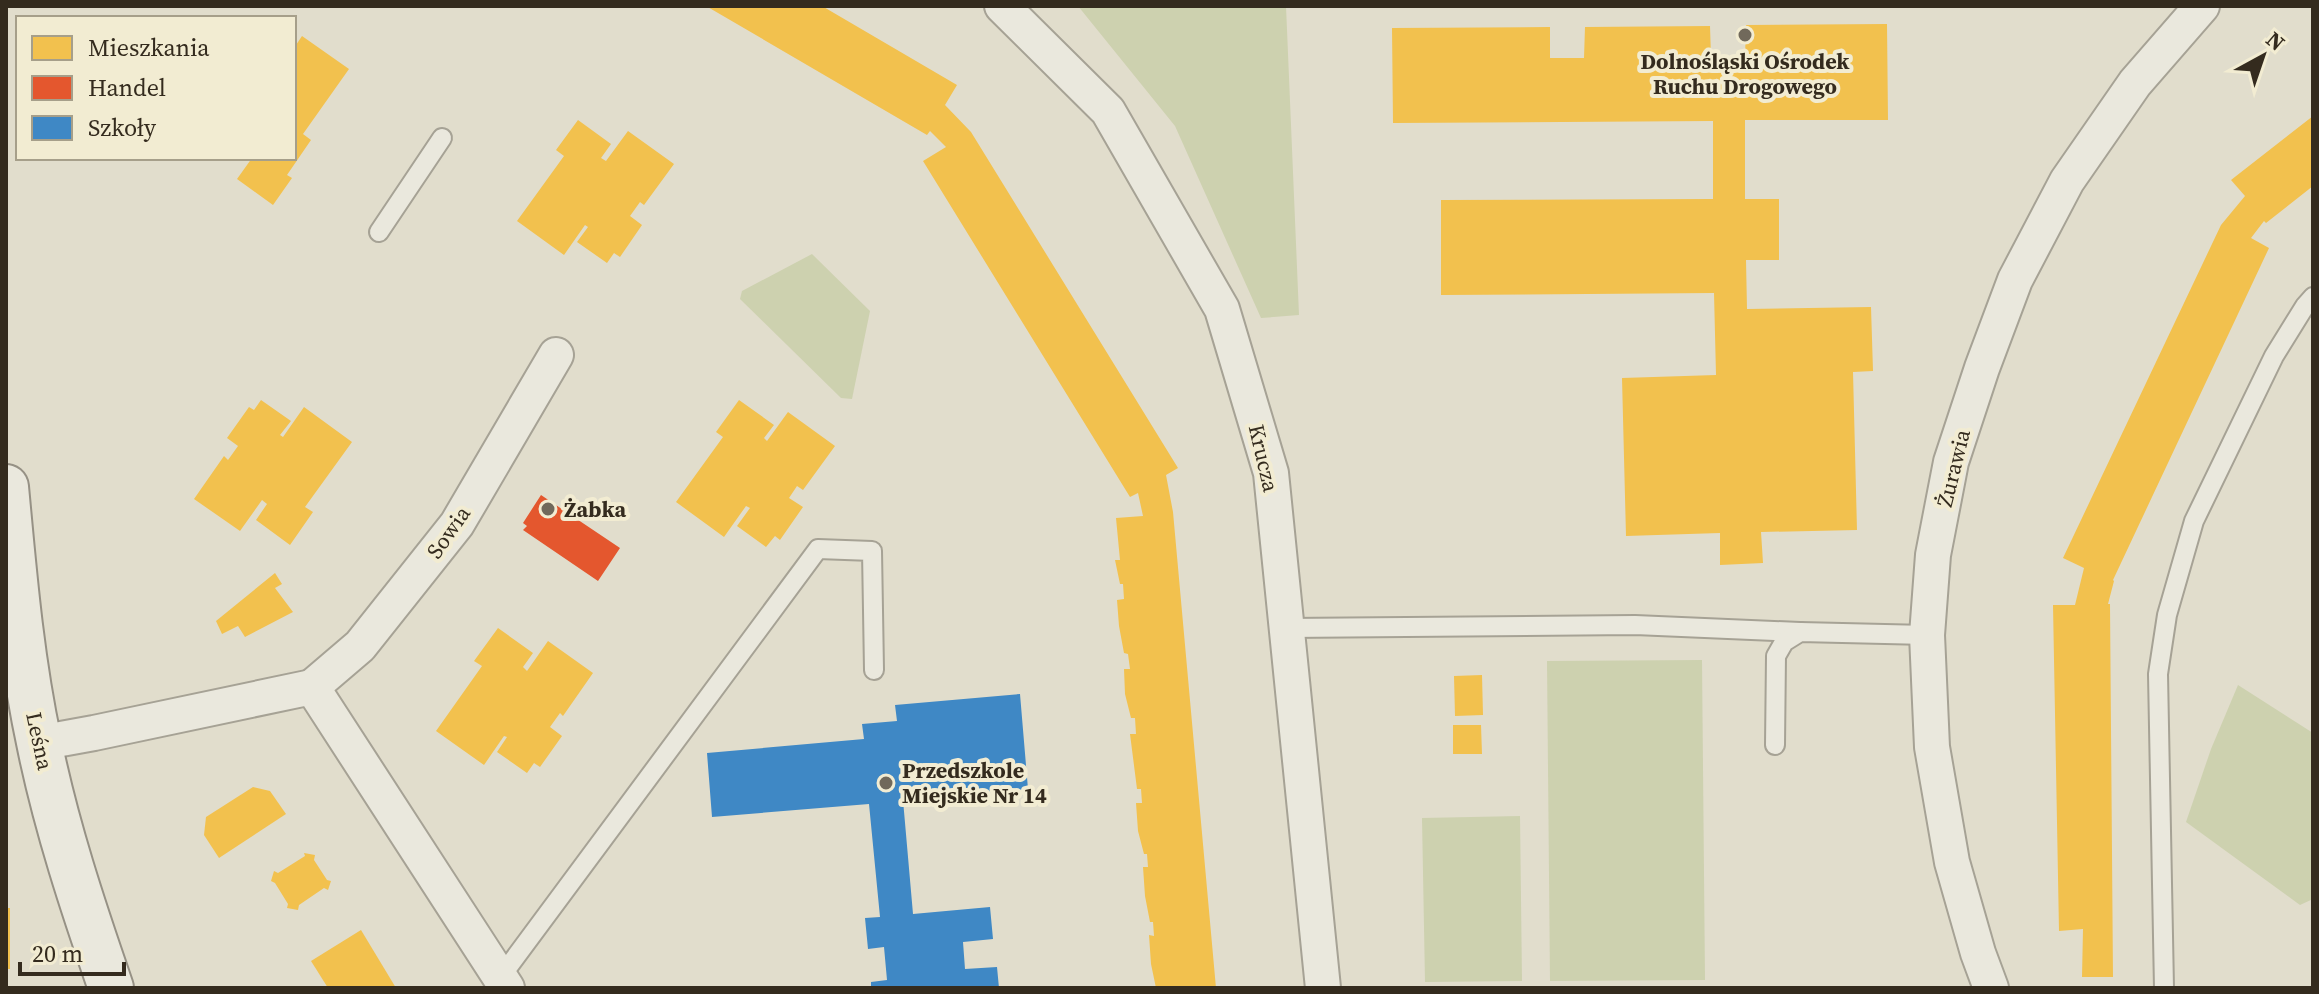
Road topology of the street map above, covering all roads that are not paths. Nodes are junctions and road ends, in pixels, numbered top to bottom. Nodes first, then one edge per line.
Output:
1 (1002, 6) edge
2 (2202, 6) edge
3 (442, 138) dead end
4 (379, 232) dead end
5 (2313, 297) edge
6 (556, 355) dead end
7 (6, 487) edge
8 (1287, 628) junction
9 (1800, 632) junction
10 (1927, 635) junction
11 (874, 670) dead end
12 (312, 687) junction
13 (39, 743) junction
14 (1775, 745) dead end
15 (503, 983) edge
16 (111, 988) edge
17 (1323, 988) edge
18 (1991, 988) edge
19 (2164, 988) edge

1 - 8 street, Krucza
2 - 10 street, Żurawia
3 - 4 lane
5 - 19 lane
6 - 12 street, Sowia
7 - 13 street, Leśna
8 - 9 lane
8 - 17 street, Krucza
9 - 10 lane
9 - 14 lane
10 - 18 street, Żurawia
11 - 15 lane
12 - 13 street, Sowia
12 - 15 street
13 - 16 street, Leśna

